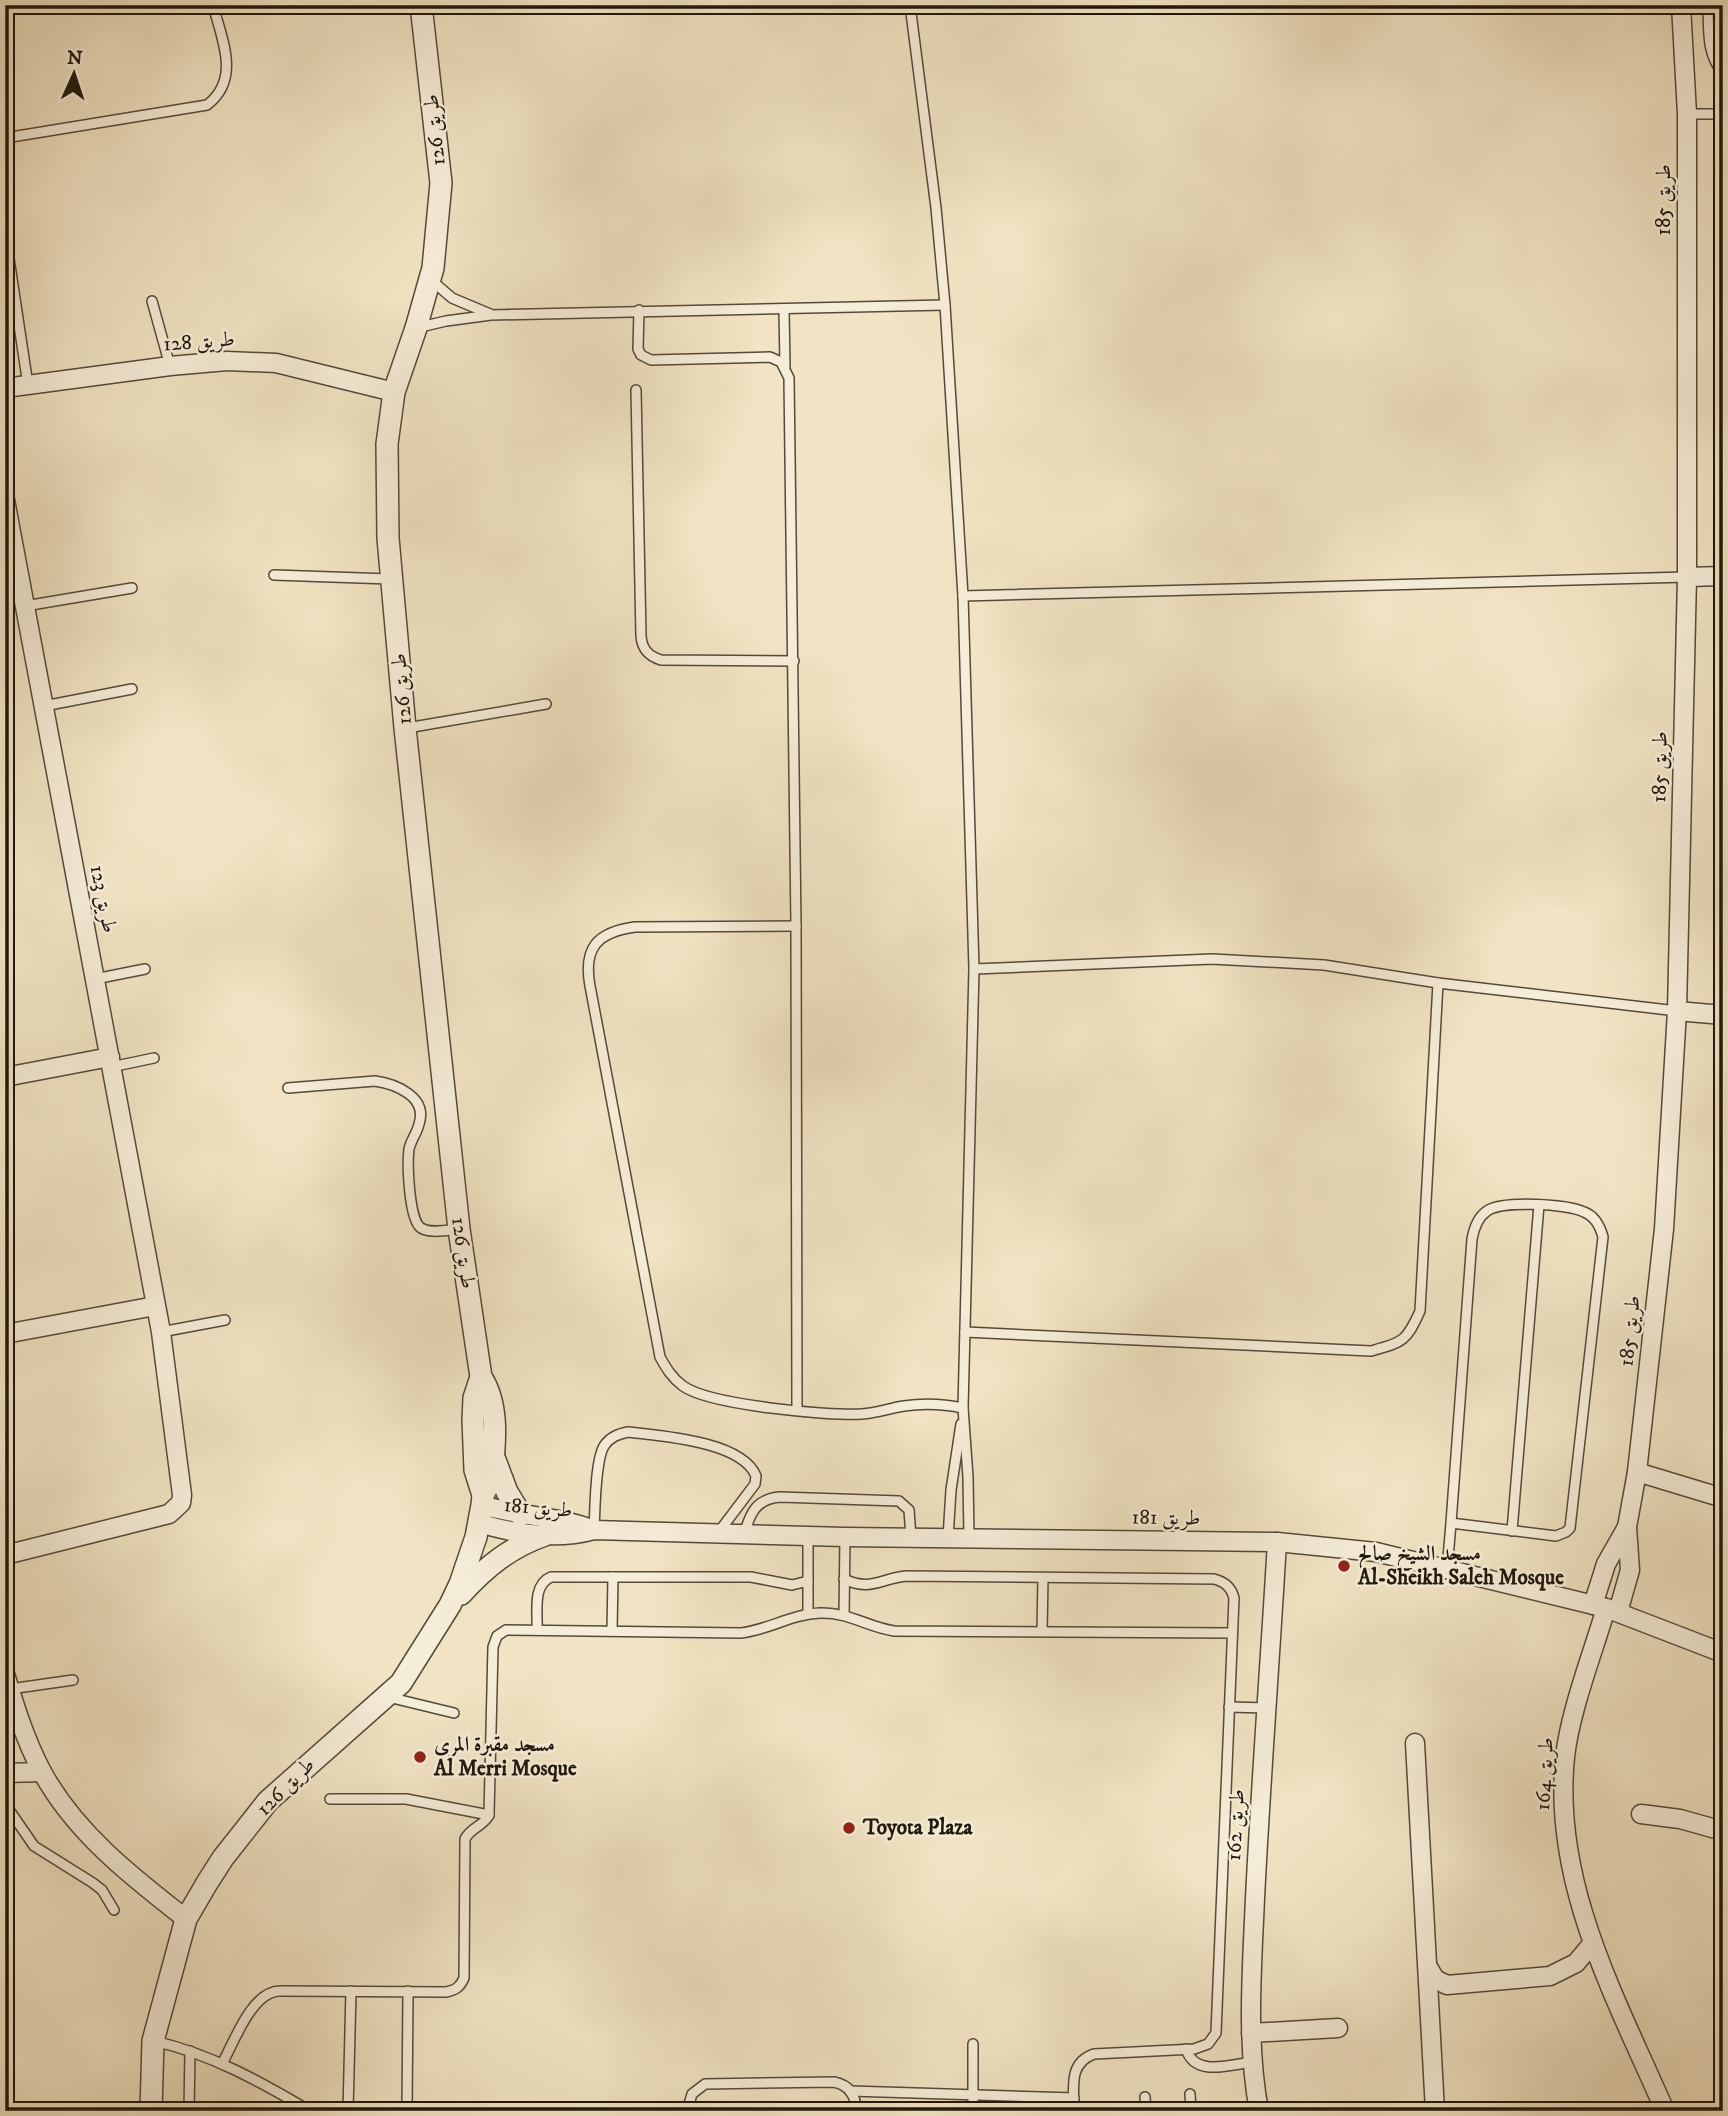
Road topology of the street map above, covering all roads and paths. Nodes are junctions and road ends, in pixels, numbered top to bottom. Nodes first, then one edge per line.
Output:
1 (213, 5) edge
2 (421, 5) edge
3 (910, 5) edge
4 (1681, 5) edge
5 (1708, 5) edge
6 (1723, 73) edge
7 (1687, 114) junction
8 (1723, 114) edge
9 (5, 138) edge
10 (5, 232) edge
11 (430, 279) junction
12 (152, 301) dead end
13 (945, 305) junction
14 (639, 310) junction
15 (784, 310) junction
16 (492, 315) junction
17 (416, 328) junction
18 (170, 366) junction
19 (785, 366) junction
20 (28, 385) junction
21 (5, 388) edge
22 (636, 390) dead end
23 (394, 392) junction
24 (5, 500) edge
25 (274, 575) dead end
26 (1723, 576) edge
27 (1687, 577) junction
28 (392, 580) junction
29 (132, 588) dead end
30 (963, 596) junction
31 (25, 606) junction
32 (794, 661) junction
33 (132, 689) dead end
34 (546, 704) dead end
35 (44, 706) junction
36 (405, 728) junction
37 (796, 926) junction
38 (974, 968) junction
39 (145, 969) dead end
40 (95, 979) junction
41 (1438, 983) junction
42 (1676, 1011) junction
43 (1723, 1015) edge
44 (154, 1058) dead end
45 (111, 1062) junction
46 (5, 1077) edge
47 (288, 1088) dead end
48 (1539, 1205) junction
49 (459, 1230) junction
50 (155, 1306) junction
51 (225, 1320) dead end
52 (161, 1332) junction
53 (965, 1332) junction
54 (5, 1334) edge
55 (481, 1377) junction
56 (963, 1408) junction
57 (797, 1410) junction
58 (494, 1457) junction
59 (1637, 1472) junction
60 (1723, 1498) edge
61 (481, 1508) junction
62 (521, 1515) junction
63 (1451, 1523) junction
64 (1628, 1527) junction
65 (594, 1530) junction
66 (1512, 1531) junction
67 (717, 1534) junction
68 (545, 1535) junction
69 (744, 1535) junction
70 (808, 1536) junction
71 (845, 1536) junction
72 (911, 1537) junction
73 (948, 1538) junction
74 (969, 1538) junction
75 (1277, 1542) junction
76 (5, 1555) edge
77 (1447, 1570) junction
78 (613, 1577) junction
79 (1043, 1577) junction
80 (844, 1579) junction
81 (808, 1581) junction
82 (450, 1605) junction
83 (1605, 1608) junction
84 (808, 1614) junction
85 (844, 1615) junction
86 (537, 1630) junction
87 (612, 1631) junction
88 (1042, 1631) junction
89 (1232, 1633) junction
90 (1723, 1653) edge
91 (73, 1680) dead end
92 (8, 1682) edge
93 (387, 1697) junction
94 (1229, 1707) junction
95 (1267, 1707) junction
96 (454, 1713) dead end
97 (1415, 1743) dead end
98 (43, 1772) junction
99 (5, 1773) edge
100 (330, 1799) dead end
101 (5, 1804) edge
102 (1641, 1814) dead end
103 (489, 1815) junction
104 (1723, 1831) edge
105 (114, 1910) dead end
106 (186, 1919) junction
107 (1592, 1944) junction
108 (1428, 1967) junction
109 (351, 1991) junction
110 (408, 1992) junction
111 (1338, 2028) dead end
112 (1251, 2033) junction
113 (153, 2041) junction
114 (973, 2044) dead end
115 (1185, 2049) junction
116 (190, 2051) junction
117 (1252, 2062) junction
118 (222, 2064) junction
119 (851, 2091) junction
120 (1190, 2094) dead end
121 (973, 2095) junction
122 (1145, 2097) dead end
123 (1074, 2098) junction
124 (151, 2111) edge
125 (189, 2111) edge
126 (310, 2111) edge
127 (348, 2111) edge
128 (407, 2111) edge
129 (687, 2111) edge
130 (856, 2111) edge
131 (973, 2111) edge
132 (1074, 2111) edge
133 (1146, 2111) edge
134 (1191, 2111) edge
135 (1259, 2111) edge
136 (1436, 2111) edge
137 (1665, 2111) edge

1 - 9 lane
2 - 11 street, طريق 126
3 - 13 lane
4 - 7 street, طريق 185
5 - 6 lane
7 - 8 lane
7 - 27 street, طريق 185
10 - 20 lane
11 - 16 lane
11 - 17 street, طريق 126
12 - 18 lane
13 - 15 lane
13 - 30 lane
14 - 15 lane
14 - 16 lane
14 - 19 lane
15 - 19 lane
16 - 17 lane
17 - 23 street, طريق 126
18 - 20 street, طريق 128
18 - 23 street, طريق 128
19 - 32 lane
20 - 21 street, طريق 128
22 - 32 lane
23 - 28 street, طريق 126
24 - 31 street, طريق 123
25 - 28 lane
26 - 27 street
27 - 30 lane
27 - 42 street, طريق 185
28 - 36 street, طريق 126
29 - 31 lane
30 - 38 lane
31 - 35 street, طريق 123
32 - 37 lane
33 - 35 lane
34 - 36 lane
35 - 40 street, طريق 123
36 - 49 street, طريق 126
37 - 57 lane
37 - 57 lane
38 - 41 lane
38 - 53 lane
39 - 40 lane
40 - 45 street, طريق 123
41 - 42 lane
41 - 53 lane
42 - 43 street
42 - 59 street, طريق 185
44 - 45 lane
45 - 46 street
45 - 50 street, طريق 123
47 - 49 lane
48 - 63 lane
48 - 66 lane
48 - 66 lane
49 - 55 street, طريق 126
50 - 52 street, طريق 123
50 - 54 street
51 - 52 lane
52 - 76 street, طريق 123
53 - 56 lane
55 - 58 street, طريق 126
55 - 61 street, طريق 126
56 - 57 lane
56 - 73 lane
56 - 74 lane
58 - 61 street, طريق 126
58 - 62 street
59 - 60 street
59 - 64 street, طريق 185
61 - 62 street, طريق 181
61 - 68 street, طريق 181
61 - 82 street, طريق 126
62 - 65 street, طريق 181
63 - 66 lane
63 - 77 lane
64 - 83 street, طريق 185
64 - 83 street, طريق 185
65 - 67 street, طريق 181
65 - 67 lane
65 - 68 street, طريق 181
67 - 69 street, طريق 181
68 - 82 street
69 - 70 street, طريق 181
69 - 72 lane
70 - 71 street, طريق 181
70 - 81 lane
71 - 72 street, طريق 181
71 - 80 lane
72 - 73 street, طريق 181
73 - 74 street, طريق 181
74 - 75 street, طريق 181
75 - 77 street, طريق 181
75 - 95 street, طريق 162
77 - 83 street, طريق 181
78 - 81 lane
78 - 86 lane
78 - 87 lane
79 - 80 lane
79 - 88 lane
79 - 89 lane
80 - 85 lane
81 - 84 lane
82 - 93 street, طريق 126
83 - 90 street, طريق 181
83 - 107 street, طريق 164
84 - 85 lane
84 - 87 lane
85 - 88 lane
86 - 87 lane
86 - 103 lane
88 - 89 lane
89 - 94 lane
91 - 92 lane
92 - 98 street
93 - 96 lane
93 - 106 street, طريق 126
94 - 95 lane
94 - 115 lane
95 - 112 street, طريق 162
97 - 108 street
98 - 99 street
98 - 106 street
100 - 103 lane
101 - 105 lane
102 - 104 street
103 - 110 lane
106 - 113 street, طريق 126
107 - 108 street
107 - 137 street, طريق 164
108 - 136 street
109 - 110 lane
109 - 118 lane
109 - 127 lane
110 - 128 lane
111 - 112 street
112 - 117 street, طريق 162
113 - 116 lane
113 - 124 street, طريق 126
114 - 121 lane
115 - 117 lane
115 - 123 lane
116 - 118 lane
116 - 125 lane
117 - 135 street, طريق 162
118 - 126 lane
119 - 121 lane
119 - 129 lane
119 - 130 lane
120 - 134 lane
121 - 123 lane
121 - 131 lane
122 - 133 lane
123 - 132 lane

